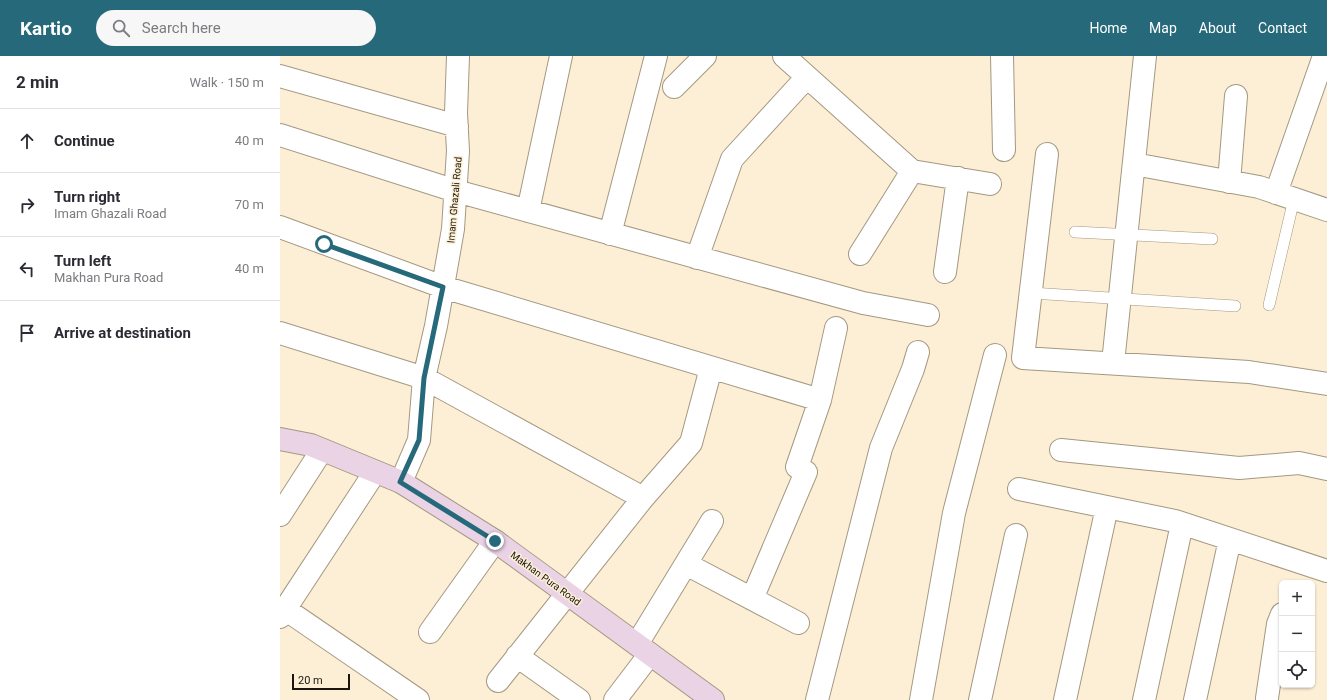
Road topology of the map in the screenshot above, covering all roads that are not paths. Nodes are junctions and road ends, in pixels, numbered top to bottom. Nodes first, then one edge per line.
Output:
1 (458, 56) edge
2 (561, 56) edge
3 (656, 56) edge
4 (705, 56) edge
5 (784, 56) edge
6 (1002, 56) edge
7 (1146, 56) edge
8 (1324, 56) edge
9 (280, 76) edge
10 (807, 77) junction
11 (674, 87) dead end
12 (1236, 96) dead end
13 (457, 126) junction
14 (280, 135) edge
15 (1004, 150) dead end
16 (1047, 154) dead end
17 (1134, 164) junction
18 (912, 171) junction
19 (958, 178) junction
20 (1229, 182) junction
21 (990, 184) dead end
22 (456, 192) junction
23 (1285, 196) junction
24 (1327, 210) edge
25 (528, 211) junction
26 (280, 227) edge
27 (1075, 232) dead end
28 (610, 234) junction
29 (1126, 234) junction
30 (1212, 239) dead end
31 (860, 254) dead end
32 (697, 258) junction
33 (945, 272) dead end
34 (443, 287) junction
35 (1031, 293) junction
36 (1120, 299) junction
37 (1269, 305) dead end
38 (1235, 306) dead end
39 (928, 314) dead end
40 (836, 328) dead end
41 (280, 333) edge
42 (918, 352) dead end
43 (995, 355) dead end
44 (1113, 363) junction
45 (711, 368) junction
46 (424, 378) junction
47 (1327, 384) edge
48 (820, 400) junction
49 (280, 439) edge
50 (322, 450) junction
51 (1061, 450) dead end
52 (1327, 469) edge
53 (375, 472) junction
54 (400, 482) junction
55 (1019, 489) dead end
56 (643, 498) junction
57 (1108, 507) junction
58 (280, 515) edge
59 (712, 521) dead end
60 (1182, 524) junction
61 (1016, 535) dead end
62 (1230, 539) junction
63 (495, 541) junction
64 (686, 564) junction
65 (1327, 570) edge
66 (567, 594) junction
67 (752, 599) junction
68 (283, 613) edge
69 (1281, 616) edge
70 (798, 623) dead end
71 (430, 632) dead end
72 (644, 649) junction
73 (517, 656) junction
74 (498, 681) dead end
75 (1264, 697) edge
76 (418, 700) edge
77 (578, 700) edge
78 (615, 700) edge
79 (714, 700) edge
80 (817, 700) edge
81 (921, 700) edge
82 (980, 700) edge
83 (1065, 700) edge
84 (1144, 700) edge
85 (1195, 700) edge

1 - 13 street, Imam Ghazali Road
2 - 25 street
3 - 28 street
4 - 11 street
5 - 10 street
6 - 15 street
7 - 17 street
8 - 23 street
9 - 13 street
10 - 18 street
10 - 32 street
12 - 20 street
13 - 22 street, Imam Ghazali Road
14 - 22 street
16 - 35 street
17 - 20 street
17 - 29 street
18 - 19 street
18 - 31 street
19 - 21 street
19 - 33 street
20 - 23 street
22 - 25 street
22 - 34 street, Imam Ghazali Road
23 - 24 street
23 - 37 lane
25 - 28 street
26 - 34 street
27 - 29 lane
28 - 32 street
29 - 30 lane
29 - 36 street
32 - 39 street
34 - 45 street
34 - 46 street, Imam Ghazali Road
35 - 36 lane
35 - 44 street
36 - 38 lane
36 - 44 street
40 - 48 street
41 - 46 street
42 - 80 street
43 - 81 street
44 - 47 street
45 - 48 street
45 - 56 street
46 - 54 street, Imam Ghazali Road
46 - 56 street
48 - 67 street
49 - 50 street, Makhan Pura Road
50 - 53 street, Makhan Pura Road
50 - 58 street
51 - 52 street
53 - 54 street, Makhan Pura Road
53 - 68 street
54 - 63 street, Makhan Pura Road
55 - 57 street
56 - 66 street
57 - 60 street
57 - 83 street
59 - 64 street
60 - 62 street
60 - 84 street
61 - 82 street
62 - 65 street
62 - 85 street
63 - 66 street, Makhan Pura Road
63 - 71 street
64 - 67 street
64 - 72 street
66 - 72 street, Makhan Pura Road
66 - 73 street
67 - 70 street
68 - 76 street
69 - 75 street
72 - 78 street
72 - 79 street, Makhan Pura Road
73 - 74 street
73 - 77 street

